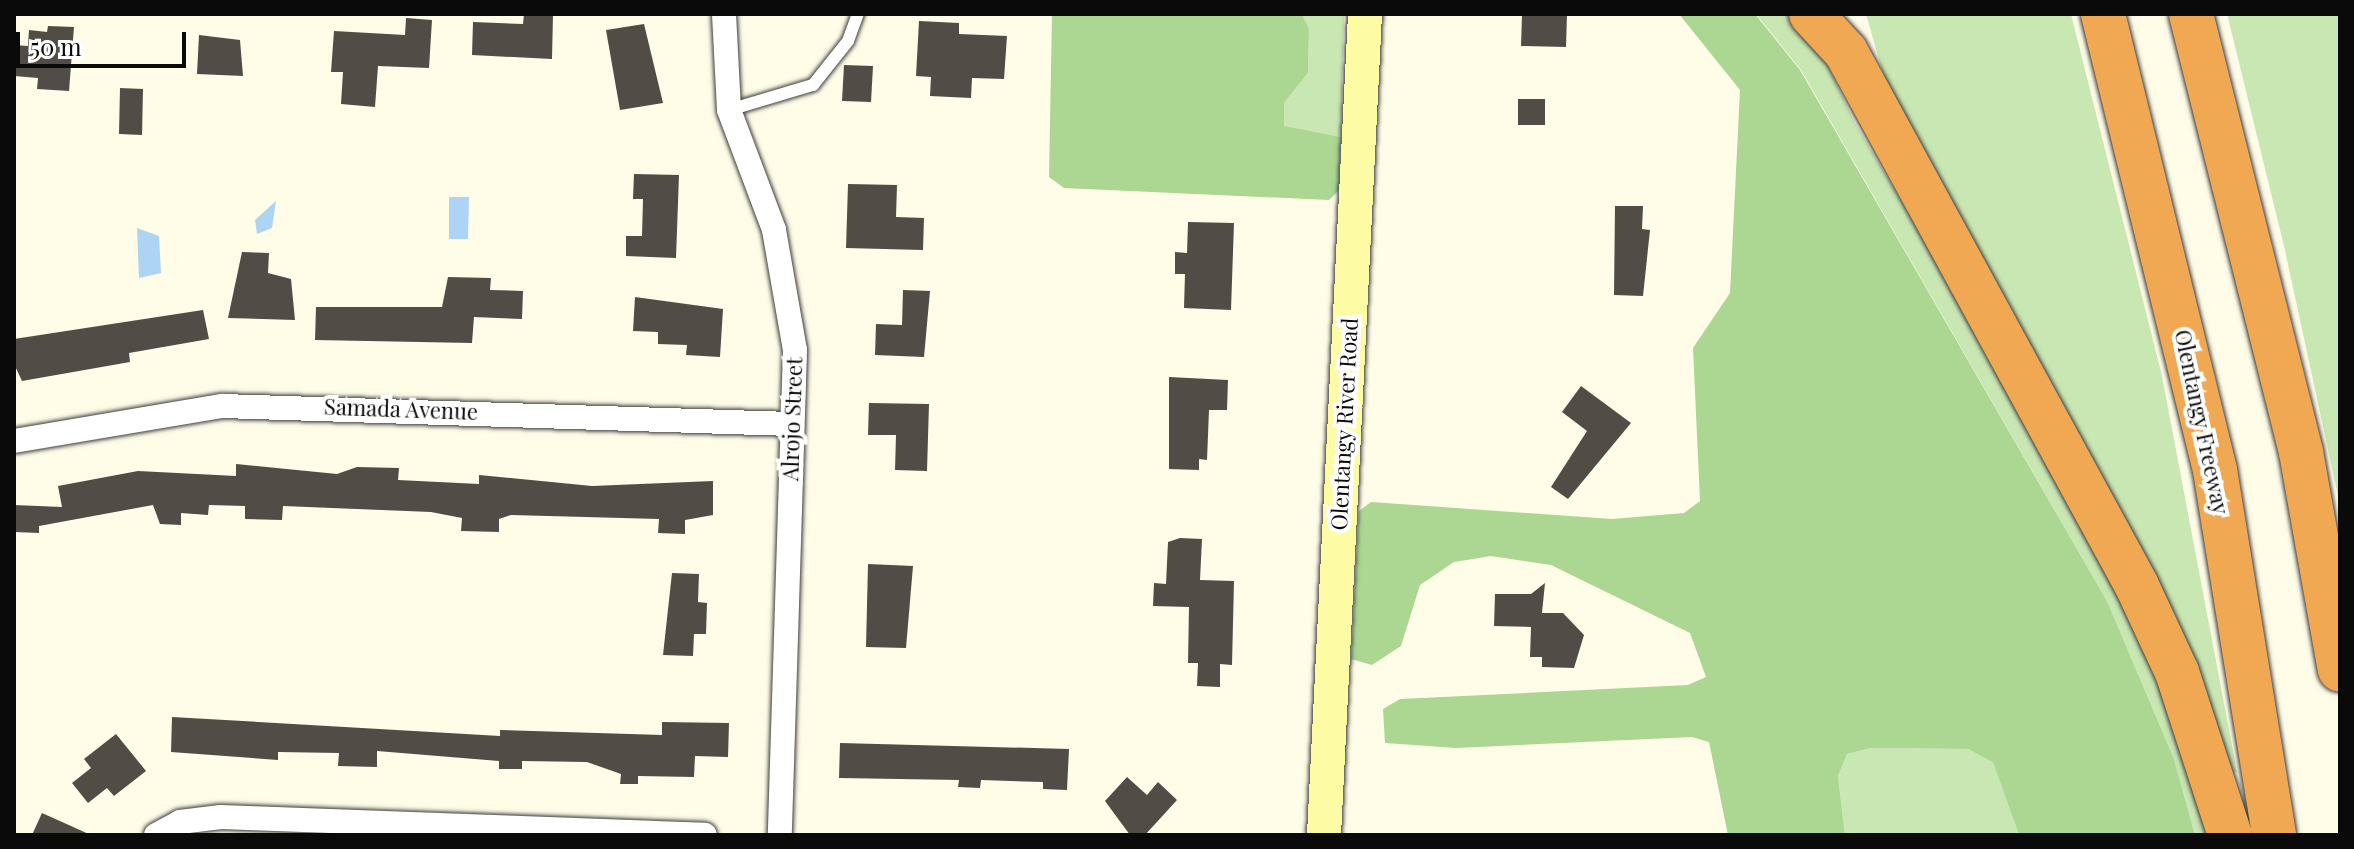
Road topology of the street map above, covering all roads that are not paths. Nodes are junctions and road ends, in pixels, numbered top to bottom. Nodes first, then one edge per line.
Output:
1 (724, 14) edge
2 (858, 14) edge
3 (1365, 14) edge
4 (1811, 14) edge
5 (2103, 14) edge
6 (2191, 14) edge
7 (1844, 33) edge
8 (729, 110) junction
9 (792, 424) junction
10 (14, 441) edge
11 (2340, 670) edge
12 (156, 835) edge
13 (705, 835) edge
14 (780, 835) edge
15 (1324, 835) edge
16 (2230, 835) edge
17 (2274, 835) edge

1 - 8 street, Alrojo Street
2 - 8 lane
3 - 15 main road, Olentangy River Road
4 - 7 highway
5 - 17 highway, Olentangy Freeway
6 - 11 highway
7 - 16 highway
8 - 9 street, Alrojo Street
9 - 10 street, Samada Avenue
9 - 14 street, Alrojo Street
12 - 13 street

